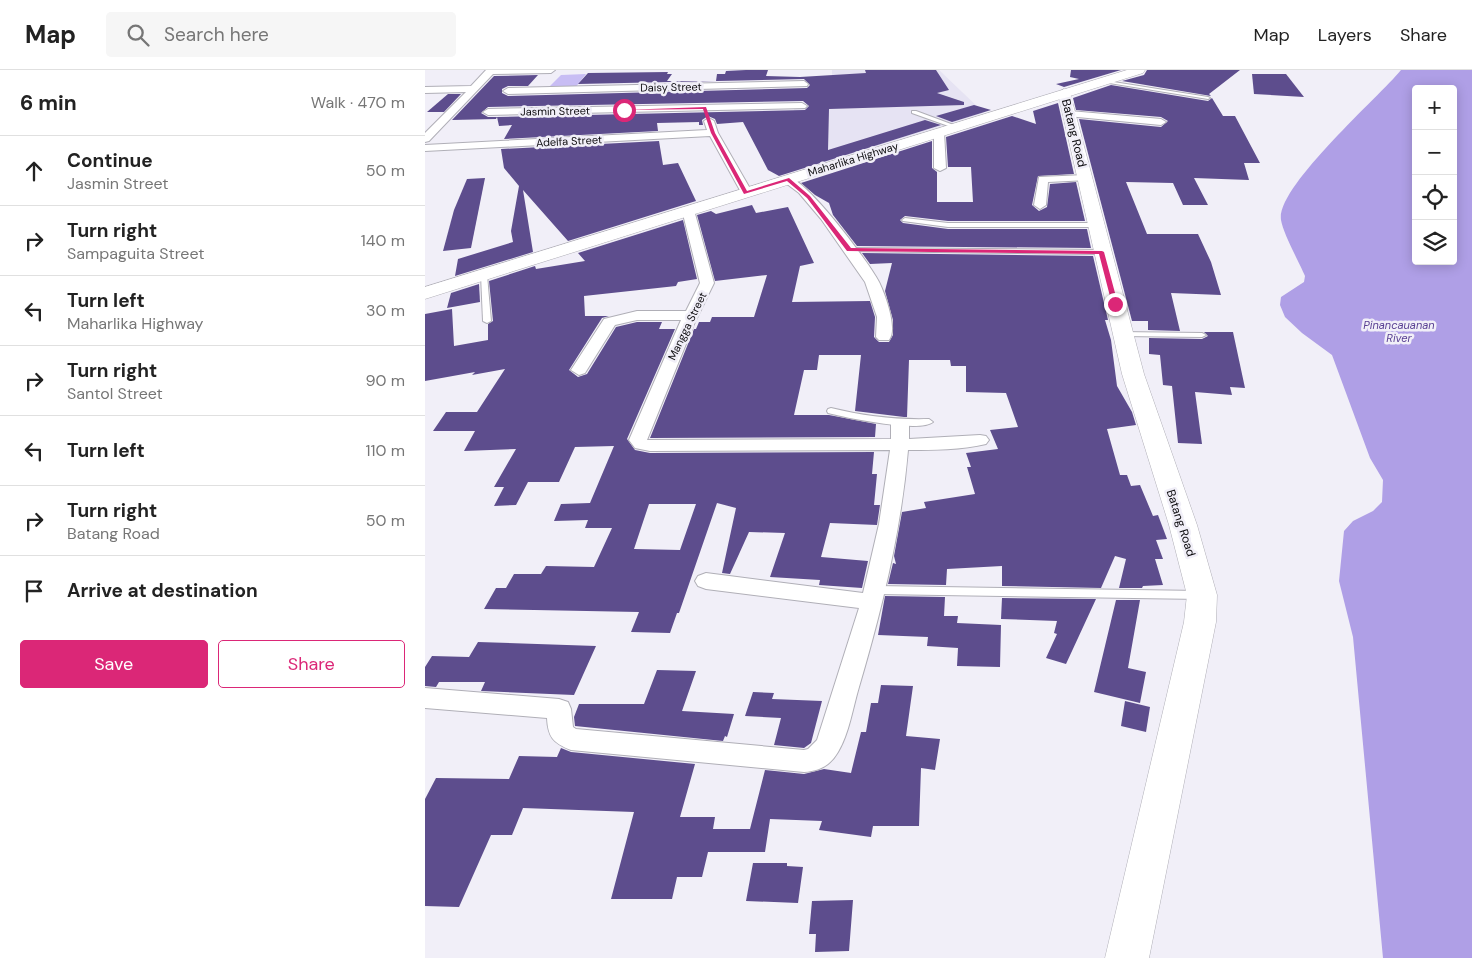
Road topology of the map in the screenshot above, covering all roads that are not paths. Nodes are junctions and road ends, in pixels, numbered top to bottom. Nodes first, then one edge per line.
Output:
1 (551, 70) edge
2 (1139, 70) edge
3 (491, 71) edge
4 (683, 76) dead end
5 (1103, 81) junction
6 (803, 84) dead end
7 (691, 87) junction
8 (425, 90) edge
9 (472, 90) junction
10 (508, 91) dead end
11 (1208, 98) dead end
12 (1067, 104) junction
13 (802, 106) dead end
14 (704, 108) junction
15 (490, 110) dead end
16 (450, 112) junction
17 (914, 112) dead end
18 (433, 113) dead end
19 (1161, 122) dead end
20 (956, 127) junction
21 (939, 132) junction
22 (713, 133) junction
23 (425, 140) edge
24 (425, 148) edge
25 (940, 168) dead end
26 (1085, 178) junction
27 (787, 179) junction
28 (745, 192) junction
29 (1040, 205) dead end
30 (688, 210) junction
31 (905, 220) dead end
32 (1097, 225) junction
33 (849, 249) junction
34 (1102, 252) junction
35 (484, 274) junction
36 (425, 293) edge
37 (690, 315) junction
38 (487, 321) dead end
39 (1122, 334) junction
40 (1202, 335) dead end
41 (884, 337) dead end
42 (579, 370) dead end
43 (831, 412) dead end
44 (929, 422) dead end
45 (900, 433) junction
46 (980, 440) dead end
47 (707, 582) dead end
48 (1202, 595) junction
49 (875, 596) junction
50 (425, 698) edge
51 (1127, 958) edge

1 - 3 street
2 - 5 street, Maharlika Highway
3 - 9 street
4 - 7 street
5 - 11 lane
5 - 12 street, Maharlika Highway
6 - 7 street, Daisy Street
7 - 10 street, Daisy Street
7 - 14 street
8 - 9 street
9 - 16 street
12 - 19 street
12 - 20 street, Maharlika Highway
12 - 26 street, Batang Road
13 - 14 street, Jasmin Street
14 - 15 street, Jasmin Street
14 - 22 street
16 - 18 street
16 - 23 street
17 - 20 lane
20 - 21 street, Maharlika Highway
21 - 25 street
21 - 27 street, Maharlika Highway
22 - 24 street, Adelfa Street
22 - 28 street
26 - 29 street
26 - 32 street, Batang Road
27 - 28 street, Maharlika Highway
27 - 33 street
28 - 30 street, Maharlika Highway
30 - 35 street, Maharlika Highway
30 - 37 street, Mangga Street
31 - 32 lane
32 - 34 street, Batang Road
33 - 34 lane
33 - 41 street
34 - 39 street, Batang Road
35 - 36 street, Maharlika Highway
35 - 38 lane
37 - 42 street
37 - 45 street, Mangga Street
39 - 40 lane
39 - 48 street, Batang Road
43 - 45 lane
44 - 45 lane
45 - 46 street
45 - 49 street
47 - 49 street
48 - 49 lane
48 - 51 street, Batang Road
49 - 50 street

